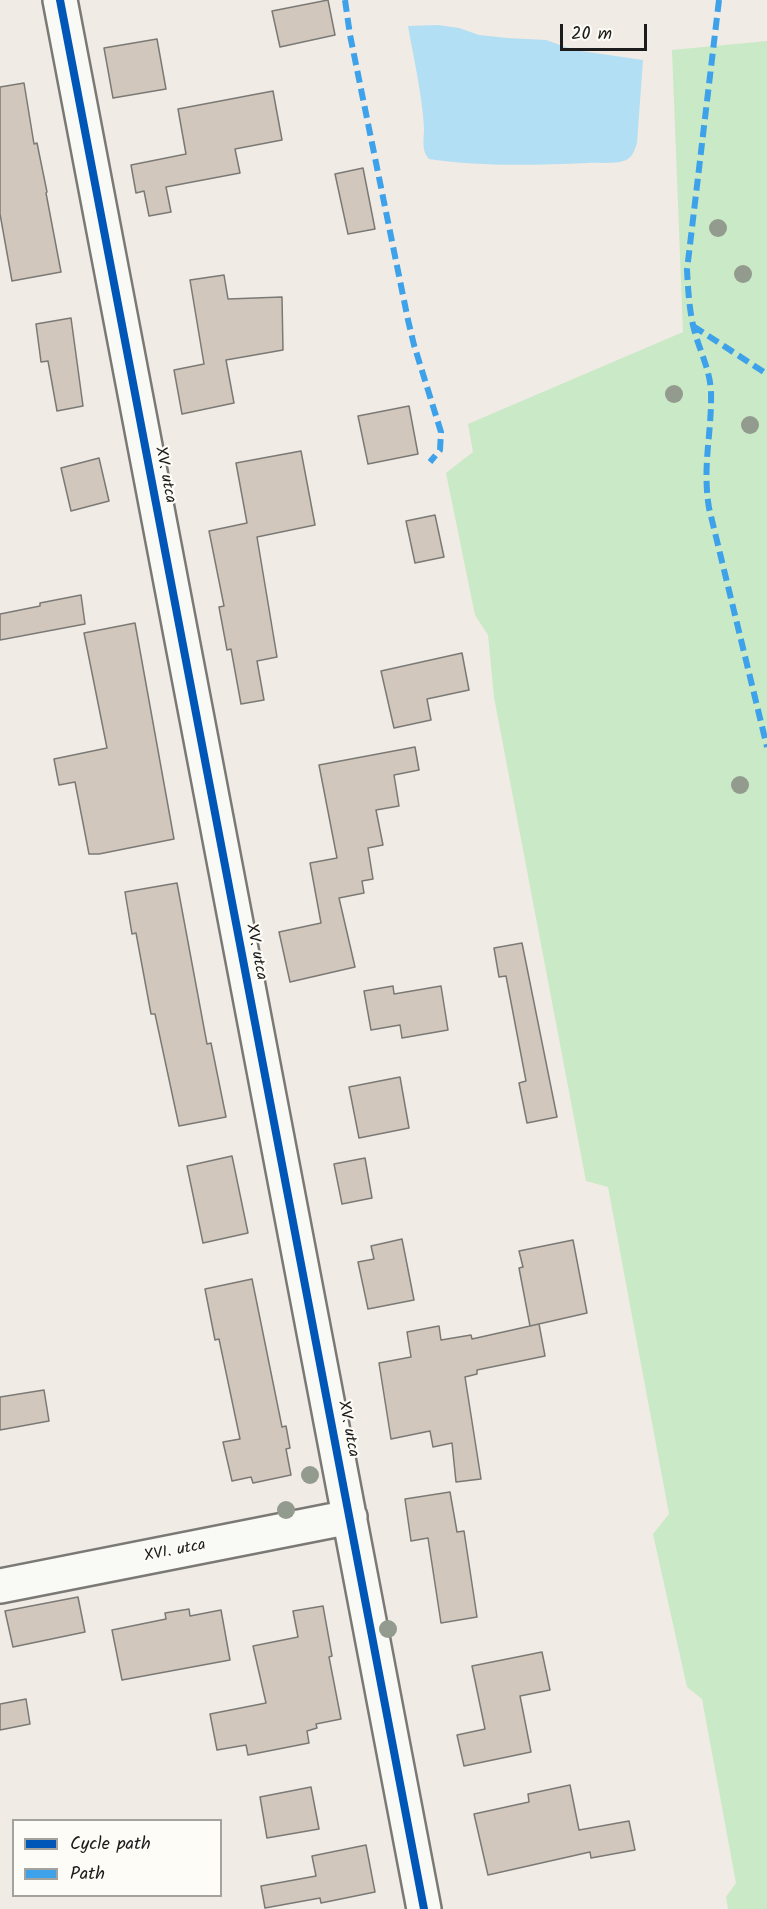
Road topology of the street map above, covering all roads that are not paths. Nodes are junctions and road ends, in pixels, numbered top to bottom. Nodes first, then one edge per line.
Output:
1 (60, 0) edge
2 (350, 1517) junction
3 (0, 1586) edge
4 (424, 1909) edge

1 - 2 street, XV. utca
2 - 3 street, XVI. utca
2 - 4 street, XV. utca

